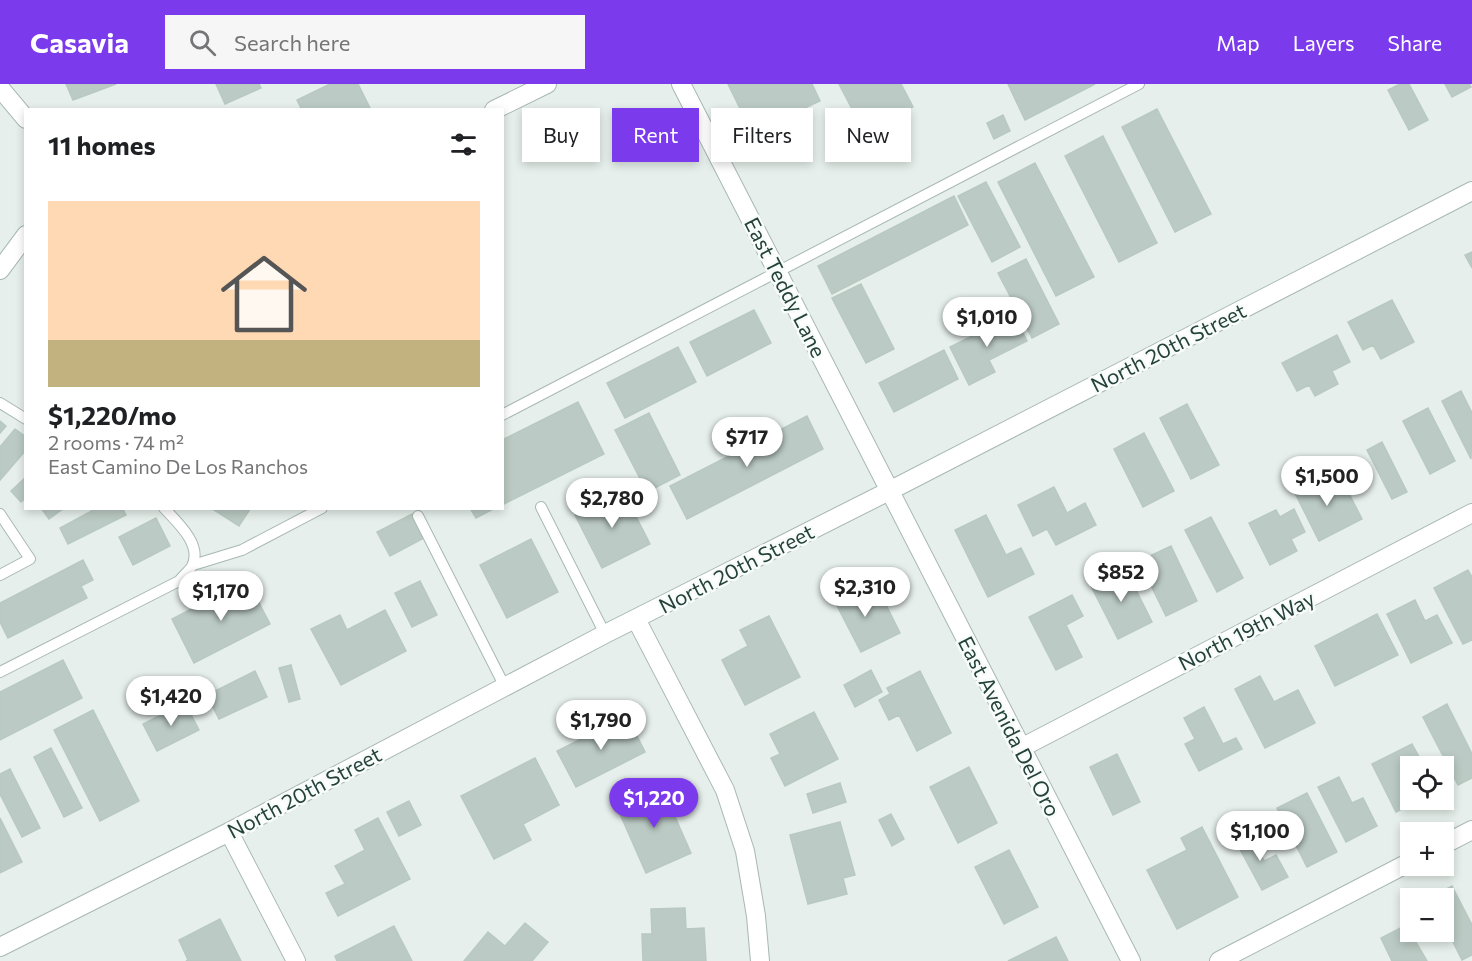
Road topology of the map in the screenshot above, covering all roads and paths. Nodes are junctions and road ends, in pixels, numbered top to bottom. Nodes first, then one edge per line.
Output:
1 (547, 84) edge
2 (681, 84) edge
3 (1139, 84) edge
4 (0, 88) edge
5 (498, 108) edge
6 (24, 117) edge
7 (1472, 191) edge
8 (24, 238) edge
9 (0, 270) edge
10 (779, 272) junction
11 (0, 403) edge
12 (504, 414) edge
13 (24, 419) edge
14 (891, 490) junction
15 (541, 507) dead end
16 (166, 510) edge
17 (318, 510) edge
18 (1472, 513) edge
19 (0, 514) edge
20 (418, 516) dead end
21 (193, 565) junction
22 (0, 575) edge
23 (636, 619) junction
24 (605, 634) junction
25 (0, 672) edge
26 (505, 687) junction
27 (1021, 748) junction
28 (1472, 830) edge
29 (229, 832) junction
30 (1454, 839) edge
31 (1400, 867) edge
32 (0, 947) edge
33 (296, 961) edge
34 (760, 961) edge
35 (1131, 961) edge
36 (1219, 961) edge

1 - 5 street
2 - 10 street, East Teddy Lane
3 - 10 lane
4 - 6 street
7 - 14 street, North 20th Street
8 - 9 street
10 - 12 lane
10 - 14 street, East Teddy Lane
11 - 13 lane
14 - 23 street, North 20th Street
14 - 27 street, East Avenida Del Oro
15 - 24 lane
16 - 21 lane
17 - 21 lane
18 - 27 street, North 19th Way
19 - 22 lane
20 - 26 lane
21 - 25 lane
23 - 24 street, North 20th Street
23 - 34 street
24 - 26 street, North 20th Street
26 - 29 street, North 20th Street
27 - 35 street, East Avenida Del Oro
28 - 30 street
29 - 32 street, North 20th Street
29 - 33 street
31 - 36 street

